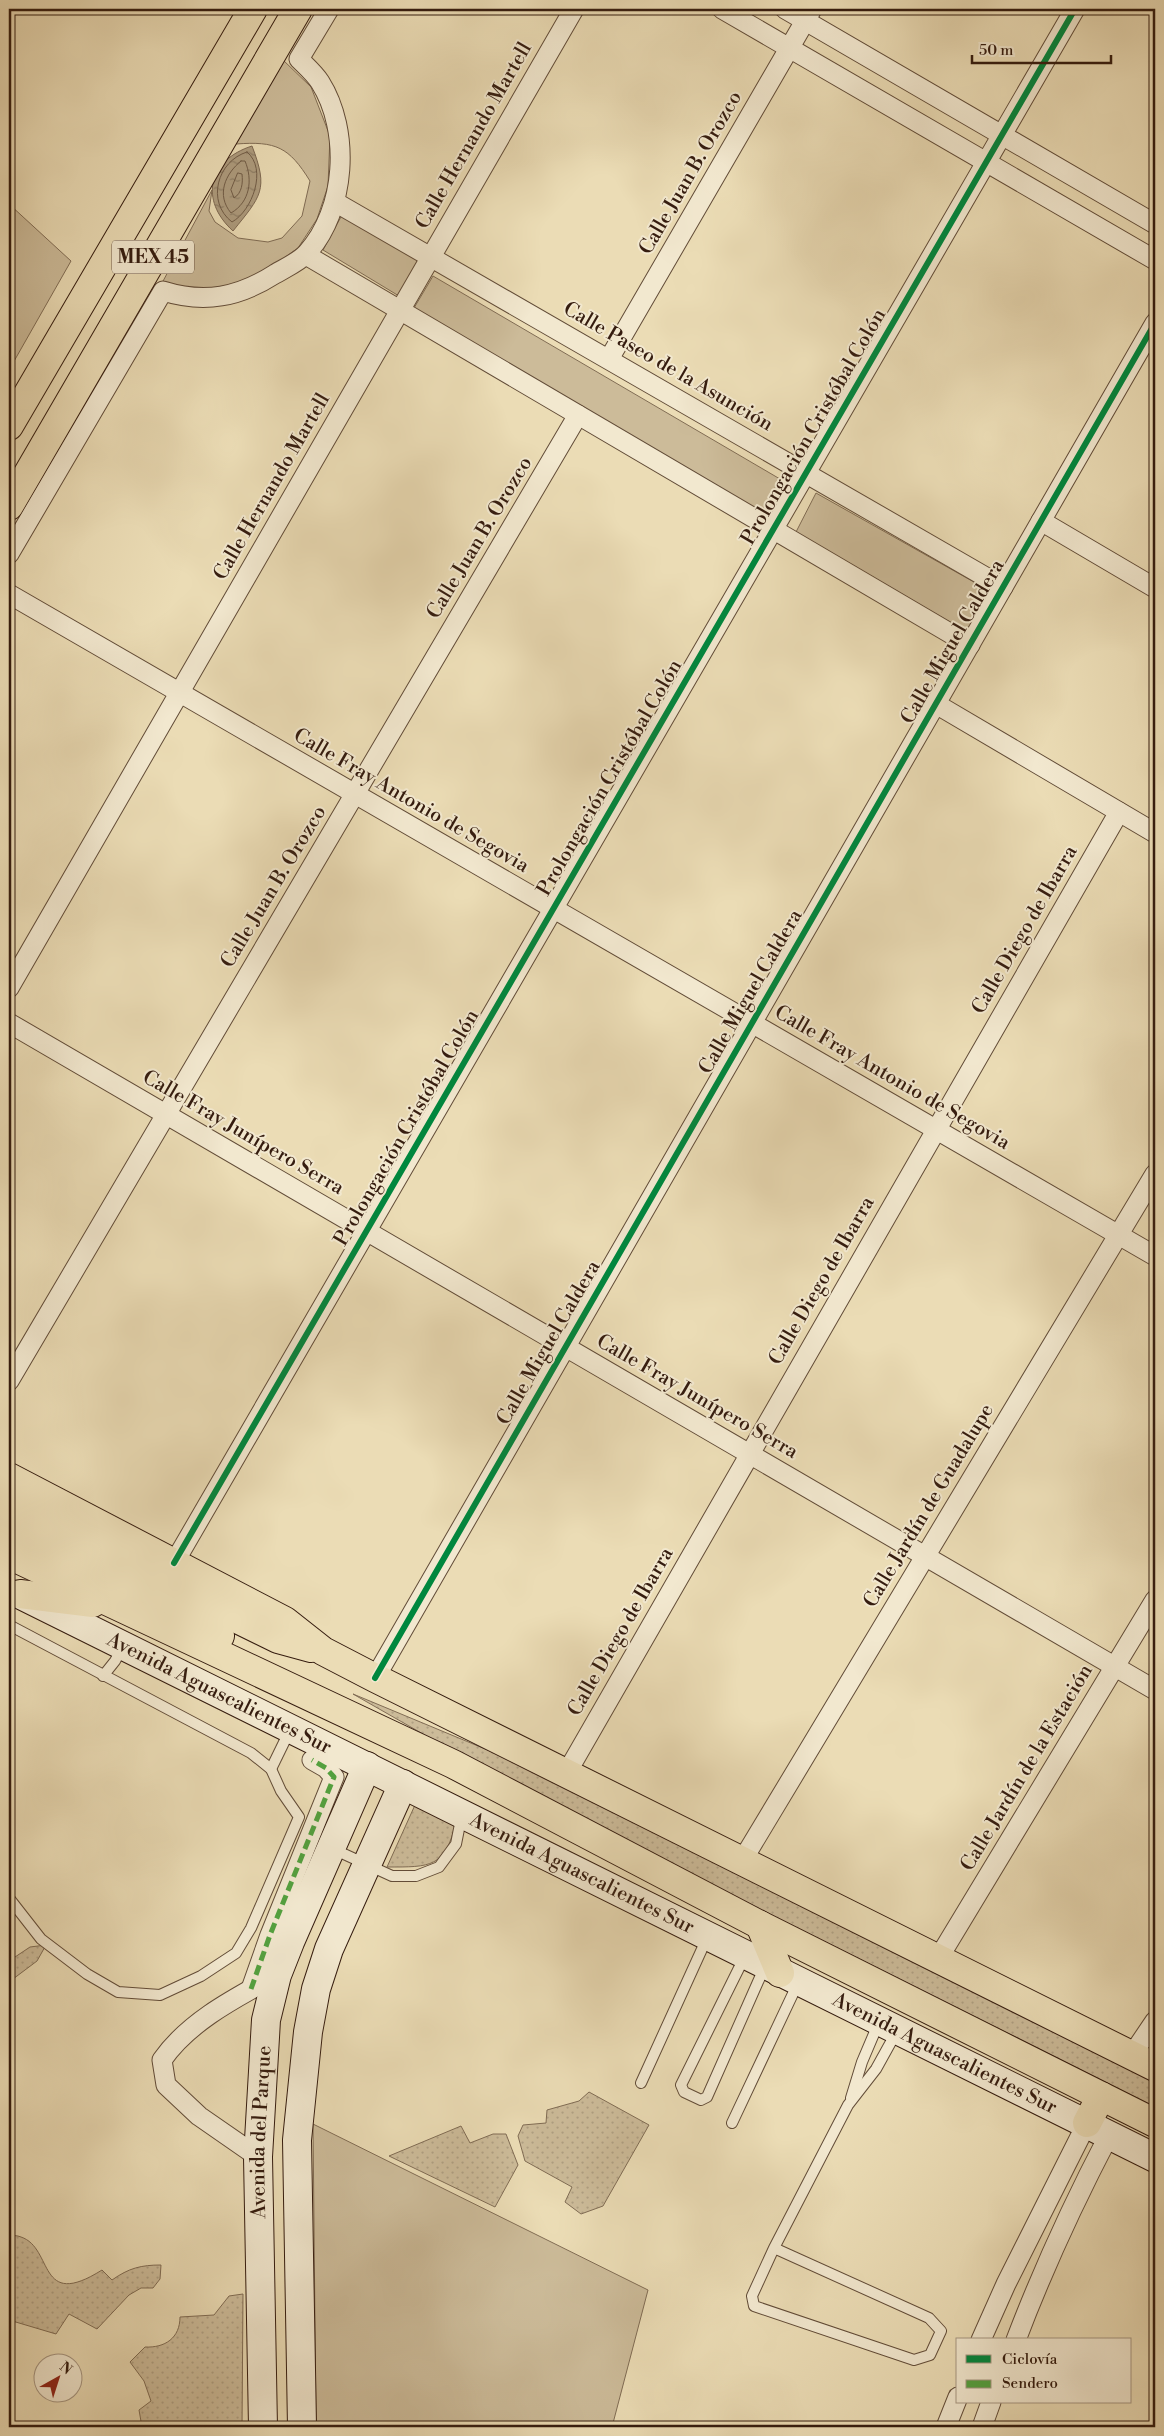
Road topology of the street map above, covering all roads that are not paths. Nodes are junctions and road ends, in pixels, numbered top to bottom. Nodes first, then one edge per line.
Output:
1 (253, 9) edge
2 (298, 9) edge
3 (329, 9) edge
4 (574, 9) edge
5 (722, 9) edge
6 (786, 9) edge
7 (1075, 9) edge
8 (808, 14) edge
9 (789, 48) junction
10 (1002, 134) junction
11 (986, 162) junction
12 (335, 202) junction
13 (1155, 224) edge
14 (306, 255) junction
15 (431, 257) junction
16 (1155, 260) edge
17 (400, 310) junction
18 (1155, 323) edge
19 (609, 359) junction
20 (578, 415) junction
21 (9, 426) edge
22 (806, 473) junction
23 (9, 506) edge
24 (1041, 521) junction
25 (773, 530) junction
26 (9, 554) edge
27 (1003, 587) junction
28 (1155, 588) edge
29 (9, 594) edge
30 (970, 645) junction
31 (179, 692) junction
32 (936, 704) junction
33 (355, 794) junction
34 (1119, 812) junction
35 (1155, 833) edge
36 (553, 908) junction
37 (9, 988) edge
38 (9, 1023) edge
39 (752, 1023) junction
40 (166, 1114) junction
41 (936, 1130) junction
42 (1155, 1174) edge
43 (366, 1231) junction
44 (1119, 1236) junction
45 (1155, 1256) edge
46 (565, 1347) junction
47 (9, 1381) edge
48 (749, 1454) junction
49 (9, 1477) edge
50 (9, 1507) edge
51 (9, 1530) edge
52 (9, 1554) edge
53 (925, 1556) junction
54 (174, 1563) junction
55 (14, 1591) edge
56 (1155, 1600) edge
57 (116, 1606) junction
58 (9, 1625) edge
59 (123, 1645) junction
60 (323, 1651) junction
61 (1115, 1666) junction
62 (103, 1676) junction
63 (375, 1678) junction
64 (1155, 1690) edge
65 (291, 1727) junction
66 (312, 1760) dead end
67 (453, 1764) junction
68 (367, 1766) junction
69 (270, 1769) junction
70 (566, 1774) junction
71 (403, 1784) junction
72 (462, 1813) junction
73 (330, 1848) junction
74 (742, 1861) junction
75 (366, 1865) junction
76 (9, 1898) edge
77 (760, 1925) junction
78 (251, 1928) junction
79 (708, 1937) junction
80 (280, 1939) junction
81 (938, 1959) junction
82 (772, 1969) junction
83 (278, 1975) junction
84 (251, 1989) junction
85 (1155, 2021) edge
86 (888, 2026) junction
87 (1144, 2061) edge
88 (641, 2082) dead end
89 (1101, 2096) junction
90 (848, 2105) junction
91 (732, 2123) dead end
92 (1155, 2123) edge
93 (1098, 2129) junction
94 (258, 2156) junction
95 (1155, 2158) edge
96 (774, 2248) junction
97 (982, 2338) edge
98 (1017, 2338) edge
99 (956, 2402) edge
100 (990, 2404) edge
101 (263, 2427) edge
102 (302, 2427) edge
103 (946, 2427) edge
104 (982, 2427) edge

1 - 21 main road, MEX 45
2 - 23 main road, MEX 45
3 - 12 street
4 - 15 street, Calle Hernando Martell
5 - 9 street
6 - 8 street
7 - 10 street, Prolongación Cristóbal Colón
8 - 9 street, Calle Juan B. Orozco
8 - 10 street
9 - 11 street
9 - 19 street, Calle Juan B. Orozco
10 - 11 street, Prolongación Cristóbal Colón
10 - 13 street
11 - 16 street
11 - 22 street, Prolongación Cristóbal Colón
12 - 14 street
12 - 15 street, Calle Paseo de la Asunción
14 - 17 street
14 - 26 street
15 - 17 street, Calle Hernando Martell
15 - 19 street, Calle Paseo de la Asunción
17 - 20 street
17 - 31 street, Calle Hernando Martell
18 - 24 street, Calle Miguel Caldera
19 - 22 street, Calle Paseo de la Asunción
20 - 25 street
20 - 33 street, Calle Juan B. Orozco
22 - 25 street, Prolongación Cristóbal Colón
22 - 27 street, Calle Paseo de la Asunción
24 - 27 street, Calle Miguel Caldera
24 - 28 street
25 - 30 street
25 - 36 street, Prolongación Cristóbal Colón
27 - 30 street, Calle Miguel Caldera
29 - 31 street, Calle Fray Antonio de Segovia
30 - 32 street, Calle Miguel Caldera
31 - 33 street, Calle Fray Antonio de Segovia
31 - 37 street, Calle Hernando Martell
32 - 34 street
32 - 39 street, Calle Miguel Caldera
33 - 36 street, Calle Fray Antonio de Segovia
33 - 40 street, Calle Juan B. Orozco
34 - 35 street
34 - 41 street, Calle Diego de Ibarra
36 - 39 street, Calle Fray Antonio de Segovia
36 - 43 street, Prolongación Cristóbal Colón
38 - 40 street, Calle Fray Junípero Serra
39 - 41 street, Calle Fray Antonio de Segovia
39 - 46 street, Calle Miguel Caldera
40 - 43 street, Calle Fray Junípero Serra
40 - 47 street, Calle Juan B. Orozco
41 - 44 street, Calle Fray Antonio de Segovia
41 - 48 street, Calle Diego de Ibarra
42 - 44 street, Calle Jardín de Guadalupe
43 - 46 street, Calle Fray Junípero Serra
43 - 54 street, Prolongación Cristóbal Colón
44 - 45 street, Calle Fray Antonio de Segovia
44 - 53 street, Calle Jardín de Guadalupe
46 - 48 street, Calle Fray Junípero Serra
46 - 63 street, Calle Miguel Caldera
48 - 53 street, Calle Fray Junípero Serra
48 - 70 street, Calle Diego de Ibarra
49 - 54 main road
50 - 60 main road
51 - 67 main road, Avenida Aguascalientes Sur
52 - 57 main road, Avenida Aguascalientes Sur
53 - 61 street, Calle Fray Junípero Serra
53 - 74 street, Calle Jardín de Guadalupe
54 - 60 main road
55 - 57 main road
55 - 59 street, Avenida Aguascalientes Sur
56 - 61 street, Calle Jardín de la Estación
57 - 67 main road, Avenida Aguascalientes Sur
58 - 62 lane
59 - 62 lane
59 - 65 street, Avenida Aguascalientes Sur
60 - 63 main road
61 - 64 street, Calle Fray Junípero Serra
61 - 81 street, Calle Jardín de la Estación
62 - 69 lane
63 - 70 main road
65 - 68 street, Avenida Aguascalientes Sur
65 - 69 lane
66 - 80 street
67 - 77 main road, Avenida Aguascalientes Sur
68 - 71 street, Avenida Aguascalientes Sur
68 - 73 street, Avenida del Parque
69 - 78 lane
70 - 74 main road
71 - 72 street, Avenida Aguascalientes Sur
71 - 75 street, Avenida del Parque
72 - 75 lane
72 - 79 street, Avenida Aguascalientes Sur
73 - 75 lane
73 - 80 street, Avenida del Parque
74 - 81 main road
75 - 102 street, Avenida del Parque
76 - 78 lane
77 - 82 main road
77 - 89 main road, Avenida Aguascalientes Sur
78 - 80 lane
79 - 82 street, Avenida Aguascalientes Sur
79 - 88 lane
80 - 83 street, Avenida del Parque
80 - 84 street
81 - 87 main road
82 - 82 lane
82 - 86 street, Avenida Aguascalientes Sur
82 - 91 lane
83 - 84 street
83 - 94 street, Avenida del Parque
84 - 94 street
85 - 87 street
86 - 90 lane
86 - 90 lane
86 - 93 street, Avenida Aguascalientes Sur
89 - 92 main road, Avenida Aguascalientes Sur
89 - 93 main road
90 - 96 lane
93 - 95 street, Avenida Aguascalientes Sur
93 - 97 street
93 - 98 street
94 - 101 street, Avenida del Parque
96 - 96 lane
99 - 103 street
100 - 104 street

